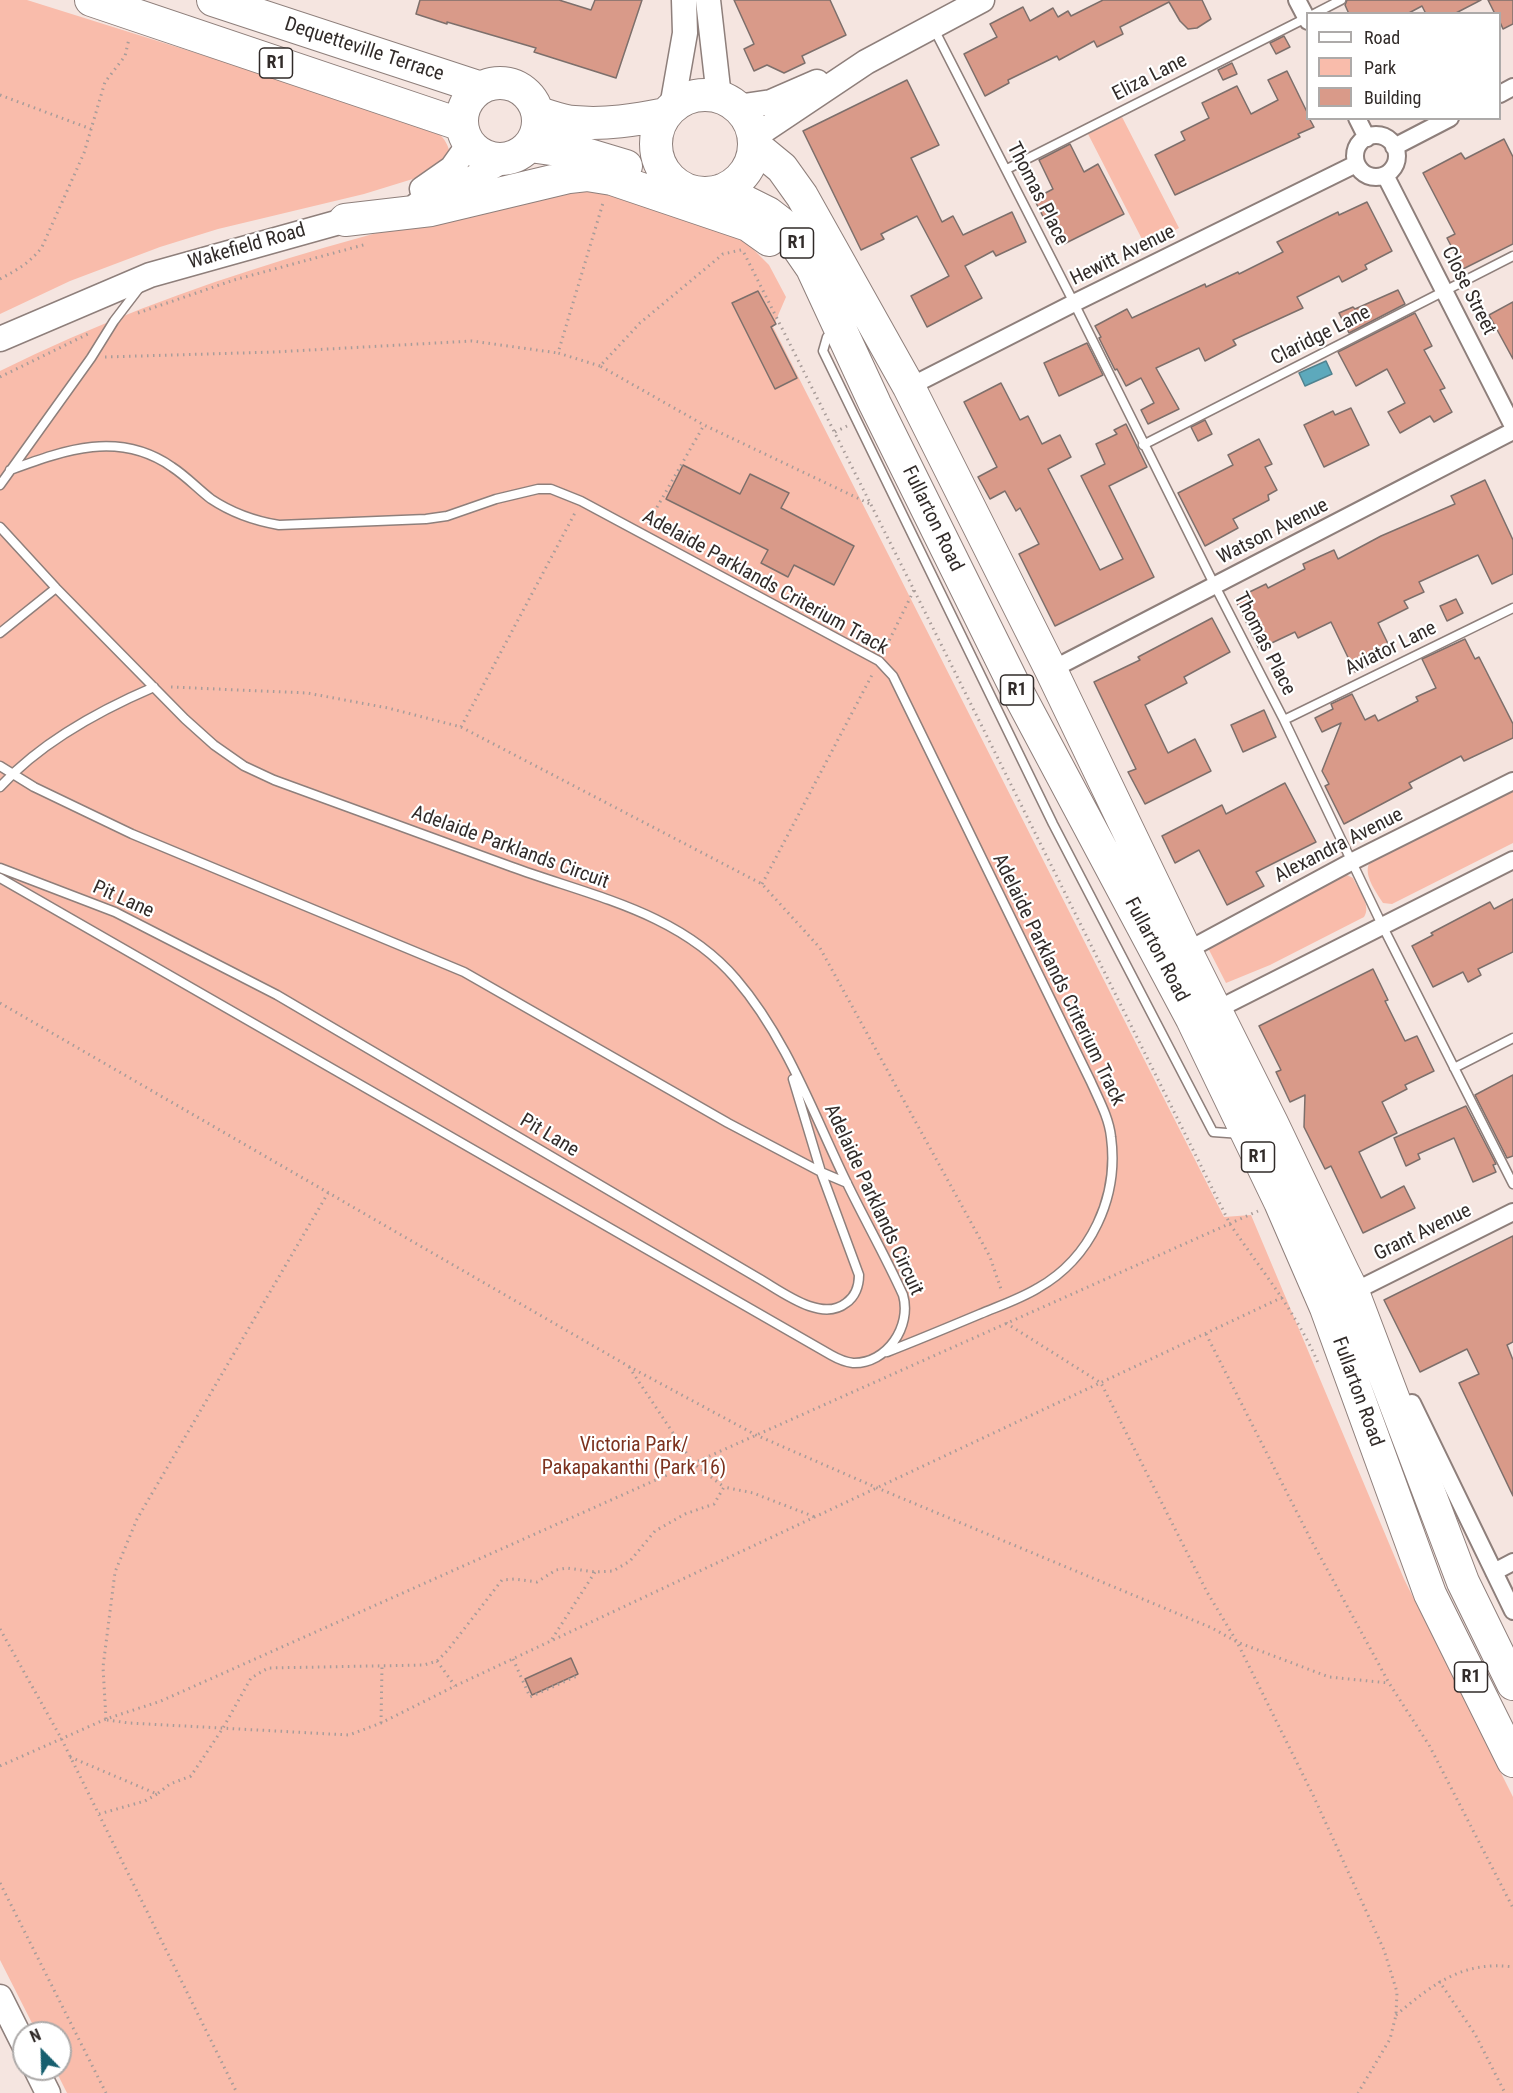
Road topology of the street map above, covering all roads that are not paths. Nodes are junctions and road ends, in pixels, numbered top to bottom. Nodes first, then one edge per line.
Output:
1 (91, 0) edge
2 (213, 0) edge
3 (684, 0) edge
4 (708, 0) edge
5 (982, 0) edge
6 (1297, 0) edge
7 (1341, 0) edge
8 (1318, 12) edge
9 (1306, 13) edge
10 (1306, 19) edge
11 (932, 25) junction
12 (866, 62) junction
13 (481, 88) junction
14 (728, 102) junction
15 (669, 111) junction
16 (538, 113) junction
17 (1358, 120) edge
18 (1446, 120) edge
19 (466, 134) junction
20 (1367, 138) junction
21 (754, 141) junction
22 (1394, 147) junction
23 (517, 153) junction
24 (1356, 164) junction
25 (1006, 169) junction
26 (1385, 175) junction
27 (678, 185) junction
28 (722, 190) junction
29 (345, 220) junction
30 (1513, 256) edge
31 (150, 275) junction
32 (1445, 291) junction
33 (1074, 303) junction
34 (840, 328) junction
35 (0, 339) edge
36 (909, 387) junction
37 (875, 404) junction
38 (1513, 426) edge
39 (1513, 432) edge
40 (1143, 445) junction
41 (10, 470) junction
42 (0, 485) edge
43 (0, 527) edge
44 (1215, 586) junction
45 (56, 588) junction
46 (1513, 608) edge
47 (0, 633) edge
48 (1051, 669) junction
49 (154, 687) junction
50 (1015, 687) junction
51 (1284, 720) junction
52 (0, 766) edge
53 (12, 774) junction
54 (1513, 781) edge
55 (0, 787) edge
56 (1513, 860) edge
57 (1351, 862) junction
58 (0, 868) edge
59 (0, 878) edge
60 (1383, 927) junction
61 (1176, 961) junction
62 (1216, 1010) junction
63 (1513, 1038) edge
64 (788, 1058) junction
65 (1454, 1068) junction
66 (1247, 1134) junction
67 (821, 1172) junction
68 (847, 1183) junction
69 (1513, 1184) edge
70 (1513, 1212) edge
71 (1353, 1292) junction
72 (1326, 1308) junction
73 (879, 1356) junction
74 (1412, 1403) dead end
75 (1513, 1562) edge
76 (1494, 1572) junction
77 (1513, 1611) edge
78 (1511, 1676) edge
79 (1477, 1689) junction
80 (1513, 1761) edge
81 (0, 1997) edge
82 (12, 2022) edge

1 - 19 highway, Dequetteville Terrace / R1
2 - 13 highway, Dequetteville Terrace / R1
3 - 15 main road
4 - 14 main road
5 - 11 main road
6 - 9 street
7 - 8 lane, Eliza Lane
10 - 25 lane, Eliza Lane
11 - 12 main road
11 - 25 lane, Thomas Place
12 - 14 main road
12 - 21 main road
13 - 16 highway, R1
13 - 19 highway
14 - 15 highway
14 - 21 highway, R1
15 - 16 highway
15 - 27 highway
16 - 23 highway
17 - 20 street
18 - 22 street
19 - 23 highway, R1
19 - 29 main road, Wakefield Road
20 - 22 street
20 - 24 street
21 - 28 highway
21 - 36 highway, Fullarton Road / R1
22 - 26 street
23 - 27 highway, R1
23 - 29 main road, Wakefield Road
24 - 26 street
24 - 33 street, Hewitt Avenue
25 - 33 lane, Thomas Place
26 - 32 street, Close Street
27 - 28 highway, R1
28 - 34 highway, Fullarton Road / R1
29 - 31 main road, Wakefield Road
29 - 34 highway
30 - 32 lane, Claridge Lane
31 - 35 main road, Wakefield Road
31 - 41 lane
32 - 38 street, Close Street
32 - 40 lane, Claridge Lane
33 - 36 street, Hewitt Avenue
33 - 40 lane, Thomas Place
34 - 37 highway, Fullarton Road / R1
34 - 66 lane
36 - 37 highway
36 - 48 highway, Fullarton Road / R1
37 - 50 highway, Fullarton Road / R1
39 - 44 street, Watson Avenue
40 - 44 lane, Thomas Place
41 - 42 lane
41 - 73 lane, Adelaide Parklands Criterium Track
43 - 45 lane, Adelaide Parklands Circuit
44 - 48 street, Watson Avenue
44 - 51 lane, Thomas Place
45 - 47 lane
45 - 49 lane, Adelaide Parklands Circuit
46 - 51 lane, Aviator Lane
48 - 50 highway
48 - 61 highway, Fullarton Road / R1
49 - 53 lane
49 - 64 lane, Adelaide Parklands Circuit
50 - 61 highway, Fullarton Road / R1
51 - 57 lane, Thomas Place
52 - 53 lane
53 - 55 lane
53 - 67 lane
54 - 57 street, Alexandra Avenue
56 - 60 street
57 - 60 lane, Thomas Place
57 - 61 street, Alexandra Avenue
58 - 67 lane, Pit Lane
59 - 73 lane
60 - 62 street
60 - 65 lane, Thomas Place
61 - 62 highway, Fullarton Road / R1
61 - 66 highway, Fullarton Road / R1
62 - 71 highway, Fullarton Road / R1
63 - 65 lane
64 - 67 lane, Pit Lane
64 - 68 lane, Adelaide Parklands Circuit
65 - 69 lane, Thomas Place
66 - 72 highway, Fullarton Road / R1
67 - 68 lane
68 - 73 lane, Adelaide Parklands Circuit
70 - 71 street, Grant Avenue
71 - 72 highway
71 - 78 highway, Fullarton Road / R1
72 - 79 highway, Fullarton Road / R1
74 - 76 street
75 - 76 street
76 - 77 street
78 - 79 highway
79 - 80 highway, Fullarton Road / R1
81 - 82 main road

